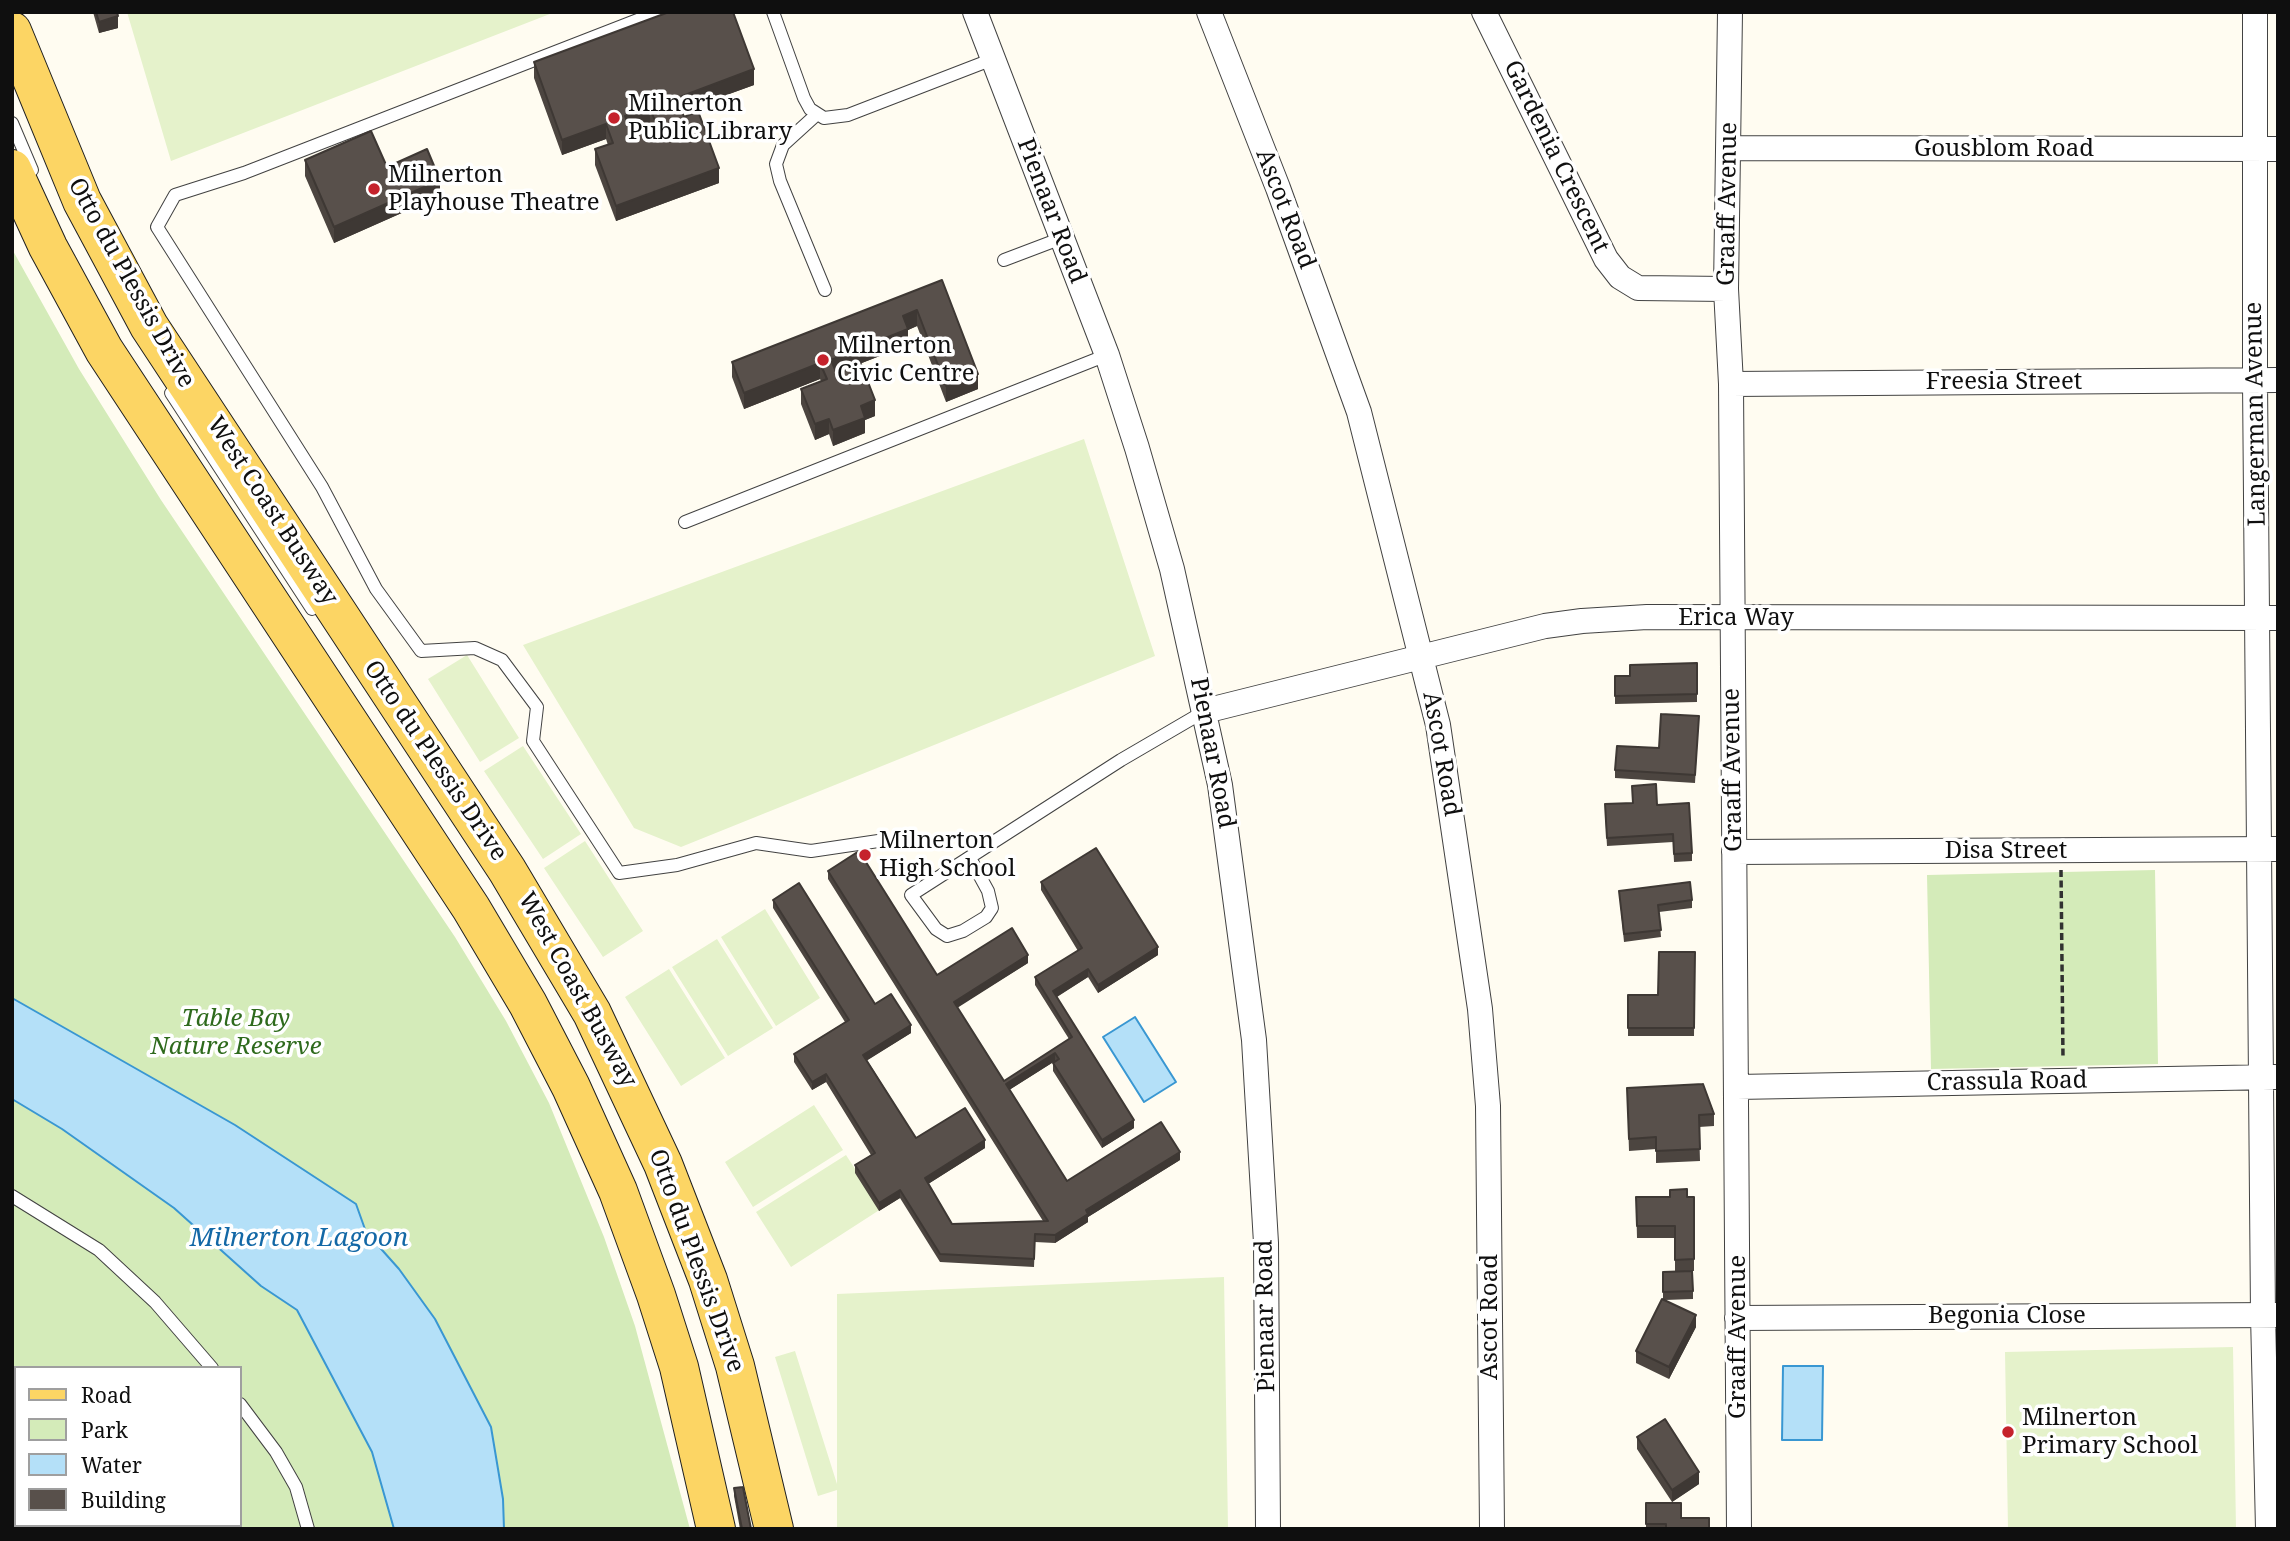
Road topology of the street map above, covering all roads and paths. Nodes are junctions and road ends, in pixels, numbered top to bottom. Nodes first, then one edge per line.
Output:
1 (658, 12) edge
2 (773, 12) edge
3 (975, 12) edge
4 (1209, 12) edge
5 (1485, 12) edge
6 (1730, 12) edge
7 (2255, 12) edge
8 (12, 31) edge
9 (993, 59) junction
10 (816, 115) junction
11 (12, 123) edge
12 (1730, 148) junction
13 (2266, 149) edge
14 (26, 179) edge
15 (1062, 238) junction
16 (1004, 260) dead end
17 (1727, 289) junction
18 (825, 290) dead end
19 (1107, 355) junction
20 (2266, 381) edge
21 (165, 384) dead end
22 (1731, 384) junction
23 (685, 522) dead end
24 (317, 616) dead end
25 (1731, 618) junction
26 (2268, 618) edge
27 (1422, 657) junction
28 (1205, 711) junction
29 (885, 840) dead end
30 (2269, 849) edge
31 (2060, 850) junction
32 (1734, 852) junction
33 (970, 858) junction
34 (2269, 1077) edge
35 (2063, 1081) junction
36 (1737, 1087) junction
37 (12, 1196) edge
38 (2270, 1315) edge
39 (1737, 1318) junction
40 (210, 1366) edge
41 (242, 1407) edge
42 (308, 1529) edge
43 (716, 1529) edge
44 (774, 1529) edge
45 (1268, 1529) edge
46 (1492, 1529) edge
47 (1739, 1529) edge
48 (2268, 1529) edge

1 - 29 lane
2 - 10 lane
3 - 9 street, Pienaar Road
4 - 27 street, Ascot Road
5 - 17 street, Gardenia Crescent
6 - 12 street, Graaff Avenue
7 - 13 street, Langerman Avenue
8 - 44 main road, Otto du Plessis Drive
9 - 10 lane
9 - 15 street, Pienaar Road
10 - 18 lane
11 - 14 lane
12 - 13 street, Gousblom Road
12 - 17 street, Graaff Avenue
13 - 20 street, Langerman Avenue
14 - 43 main road, Otto du Plessis Drive
15 - 16 lane
15 - 19 street, Pienaar Road
17 - 22 street, Graaff Avenue
19 - 23 lane
19 - 28 street, Pienaar Road
20 - 22 street, Freesia Street
20 - 26 street, Langerman Avenue
21 - 24 lane, West Coast Busway
22 - 25 street, Graaff Avenue
25 - 26 street, Erica Way
25 - 27 street, Erica Way
25 - 32 street, Graaff Avenue
26 - 30 street, Langerman Avenue
27 - 28 street, Erica Way
27 - 46 street, Ascot Road
28 - 33 lane
28 - 45 street, Pienaar Road
30 - 31 street, Disa Street
30 - 34 street, Langerman Avenue
31 - 32 street, Disa Street
31 - 35 path
32 - 36 street, Graaff Avenue
33 - 33 lane
34 - 35 street, Crassula Road
34 - 38 street, Langerman Avenue
35 - 36 street, Crassula Road
36 - 39 street, Graaff Avenue
37 - 40 lane
38 - 39 street, Begonia Close
38 - 48 street, Langerman Avenue
39 - 47 street, Graaff Avenue
41 - 42 lane

